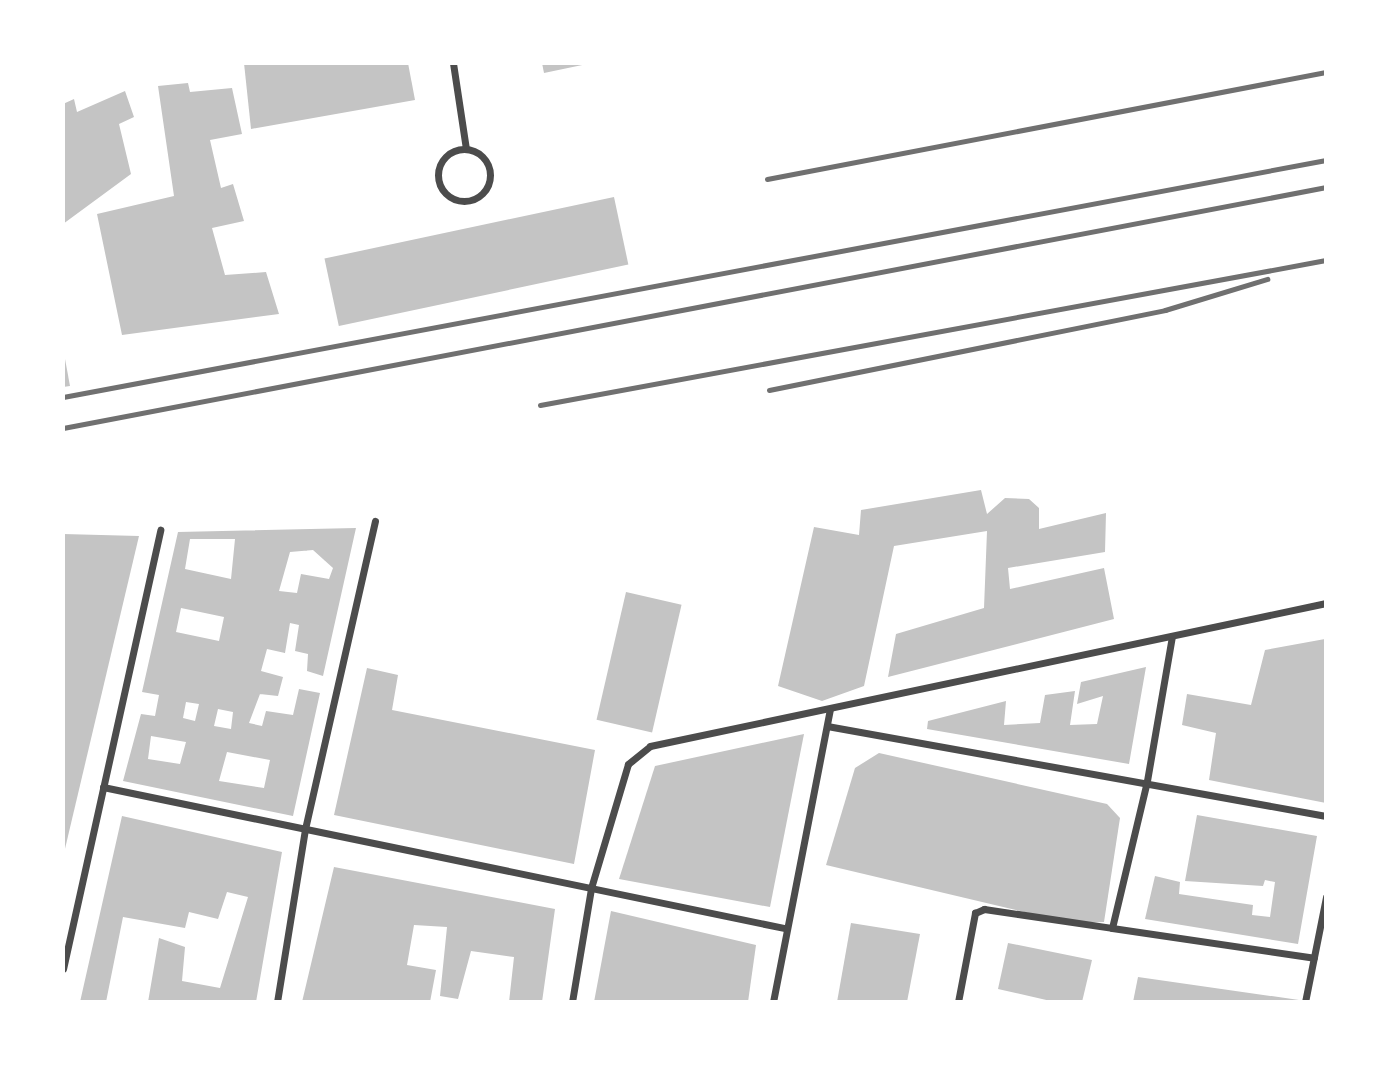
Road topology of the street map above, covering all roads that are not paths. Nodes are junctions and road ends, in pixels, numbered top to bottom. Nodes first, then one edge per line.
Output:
1 (453, 63) edge
2 (466, 149) junction
3 (375, 521) dead end
4 (160, 530) dead end
5 (1326, 603) edge
6 (1172, 636) junction
7 (830, 710) junction
8 (827, 726) junction
9 (1147, 781) junction
10 (103, 788) junction
11 (1326, 816) edge
12 (304, 829) junction
13 (591, 888) junction
14 (1326, 897) edge
15 (784, 928) junction
16 (1112, 928) junction
17 (1314, 958) junction
18 (63, 969) edge
19 (276, 1002) edge
20 (572, 1002) edge
21 (774, 1002) edge
22 (958, 1002) edge
23 (1305, 1002) edge

1 - 2 street
2 - 2 street
3 - 12 street
4 - 10 street
5 - 6 street
6 - 7 street
6 - 9 street
7 - 8 street
7 - 13 street
8 - 9 street
8 - 15 street
9 - 11 street
9 - 16 street
10 - 12 street
10 - 18 street
12 - 13 street
12 - 19 street
13 - 15 street
13 - 20 street
14 - 17 street
15 - 21 street
16 - 17 street
16 - 22 street
17 - 23 street

